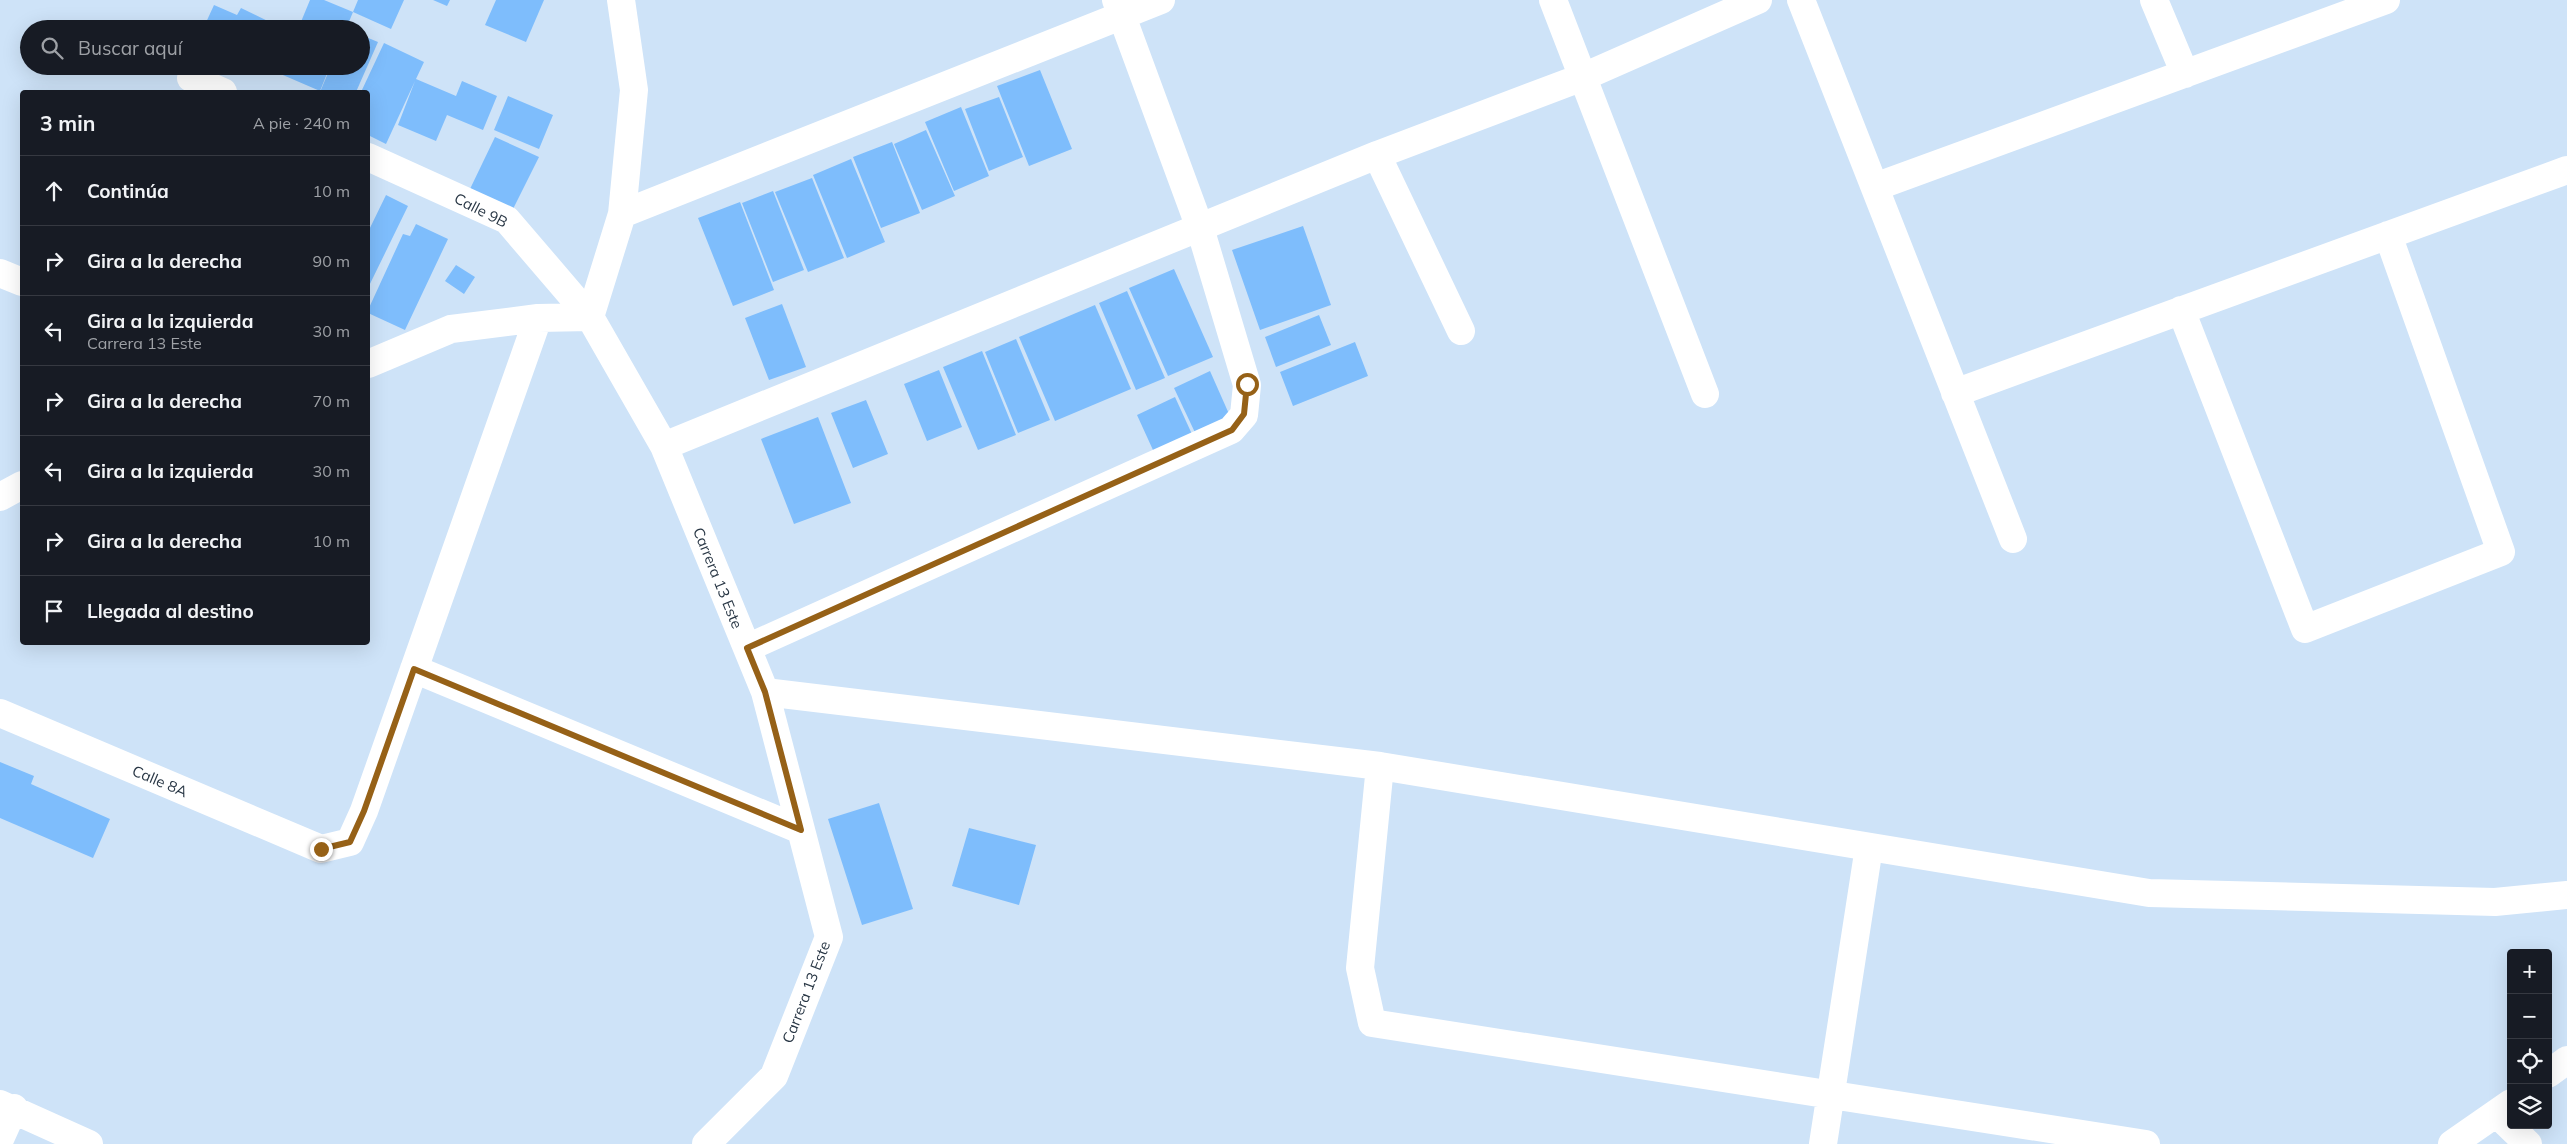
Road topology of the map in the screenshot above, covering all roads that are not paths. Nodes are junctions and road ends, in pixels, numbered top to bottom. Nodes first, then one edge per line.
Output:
1 (621, 0) edge
2 (1161, 0) edge
3 (1553, 0) edge
4 (1758, 0) edge
5 (1801, 0) edge
6 (2154, 0) edge
7 (2385, 0) edge
8 (1119, 7) edge
9 (2185, 74) junction
10 (1583, 77) junction
11 (191, 78) dead end
12 (218, 90) edge
13 (1377, 155) junction
14 (370, 158) edge
15 (2567, 170) edge
16 (1875, 187) junction
17 (622, 214) junction
18 (1200, 228) junction
19 (2388, 235) junction
20 (0, 273) edge
21 (20, 281) edge
22 (2181, 310) junction
23 (590, 317) junction
24 (538, 318) junction
25 (1461, 331) dead end
26 (370, 363) edge
27 (1955, 393) junction
28 (1705, 394) dead end
29 (664, 446) junction
30 (20, 486) edge
31 (0, 497) edge
32 (2013, 539) dead end
33 (747, 648) junction
34 (414, 669) junction
35 (765, 692) junction
36 (0, 713) edge
37 (1380, 766) junction
38 (801, 830) junction
39 (1868, 847) junction
40 (2567, 895) edge
41 (2567, 1060) edge
42 (2552, 1071) edge
43 (1830, 1094) junction
44 (7, 1106) edge
45 (2504, 1108) edge
46 (0, 1139) edge
47 (89, 1144) edge
48 (706, 1144) edge
49 (1823, 1144) edge
50 (2146, 1144) edge
51 (2452, 1144) edge
52 (2528, 1144) edge

1 - 17 street
2 - 8 street
3 - 10 street
4 - 10 street
5 - 16 street
6 - 9 street
7 - 9 street
8 - 17 street
8 - 18 street
9 - 16 street
10 - 13 street
10 - 28 street
11 - 12 street
13 - 18 street
13 - 25 street
14 - 23 street, Calle 9B
15 - 19 street
16 - 27 street
17 - 23 street
18 - 29 street
18 - 33 street
19 - 22 street
19 - 22 street
20 - 21 street
22 - 27 street
23 - 24 street
23 - 29 street, Carrera 13 Este
24 - 26 street
24 - 34 street
27 - 32 street
29 - 33 street, Carrera 13 Este
30 - 31 street
33 - 35 street, Carrera 13 Este
34 - 36 street, Calle 8A
34 - 38 street
35 - 37 street
35 - 38 street, Carrera 13 Este
37 - 39 street
37 - 43 street
38 - 48 street, Carrera 13 Este
39 - 40 street
39 - 43 street
41 - 42 street
43 - 49 street
43 - 50 street
44 - 46 street
44 - 47 street
45 - 51 street
45 - 52 street

